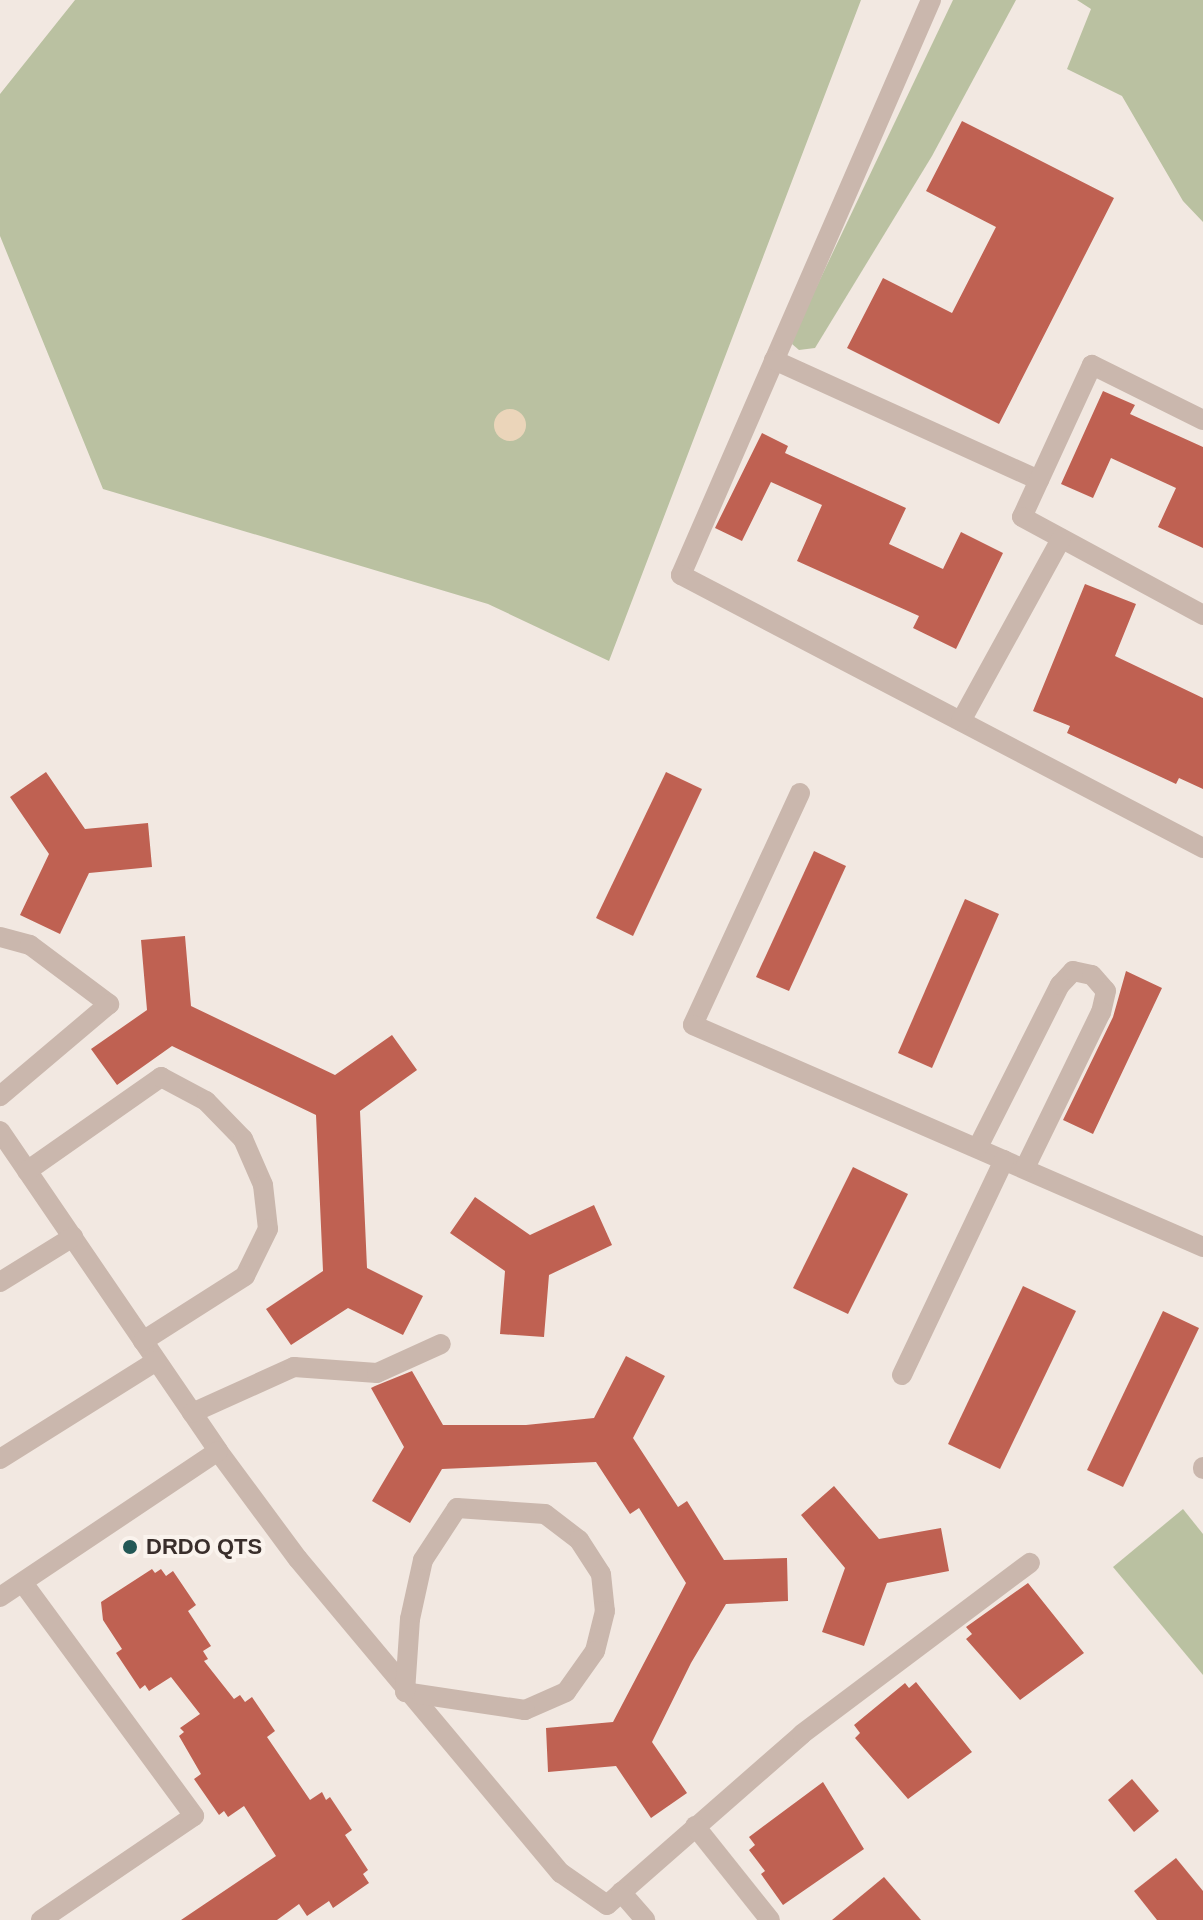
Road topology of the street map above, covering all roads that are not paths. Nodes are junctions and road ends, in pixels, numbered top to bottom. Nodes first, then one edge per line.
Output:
1 (931, 0) edge
2 (774, 360) junction
3 (1203, 420) edge
4 (1039, 480) junction
5 (1061, 539) junction
6 (1203, 615) edge
7 (961, 721) junction
8 (800, 793) dead end
9 (1203, 848) edge
10 (0, 937) edge
11 (0, 1096) edge
12 (0, 1131) edge
13 (978, 1147) junction
14 (1004, 1160) junction
15 (1025, 1168) junction
16 (27, 1171) junction
17 (73, 1237) junction
18 (1203, 1247) edge
19 (0, 1282) edge
20 (143, 1341) junction
21 (441, 1344) dead end
22 (156, 1361) junction
23 (902, 1375) dead end
24 (192, 1413) junction
25 (218, 1451) junction
26 (0, 1459) edge
27 (1030, 1563) dead end
28 (23, 1583) junction
29 (0, 1597) edge
30 (405, 1692) junction
31 (695, 1826) junction
32 (621, 1892) junction
33 (41, 1920) edge
34 (645, 1920) edge
35 (770, 1920) edge

1 - 2 street
2 - 4 street
2 - 7 street
3 - 4 street
4 - 5 street
5 - 6 street
5 - 7 street
7 - 9 street
8 - 13 street
10 - 11 street
12 - 16 street
13 - 14 street
13 - 15 street
14 - 15 street
14 - 23 street
15 - 18 street
16 - 17 street
16 - 20 street
17 - 19 street
17 - 20 street
20 - 22 street
21 - 24 street
22 - 24 street
22 - 26 street
24 - 25 street
25 - 28 street
25 - 30 street
27 - 31 street
28 - 29 street
28 - 33 street
30 - 30 street
30 - 32 street
31 - 32 street
31 - 35 street
32 - 34 street

